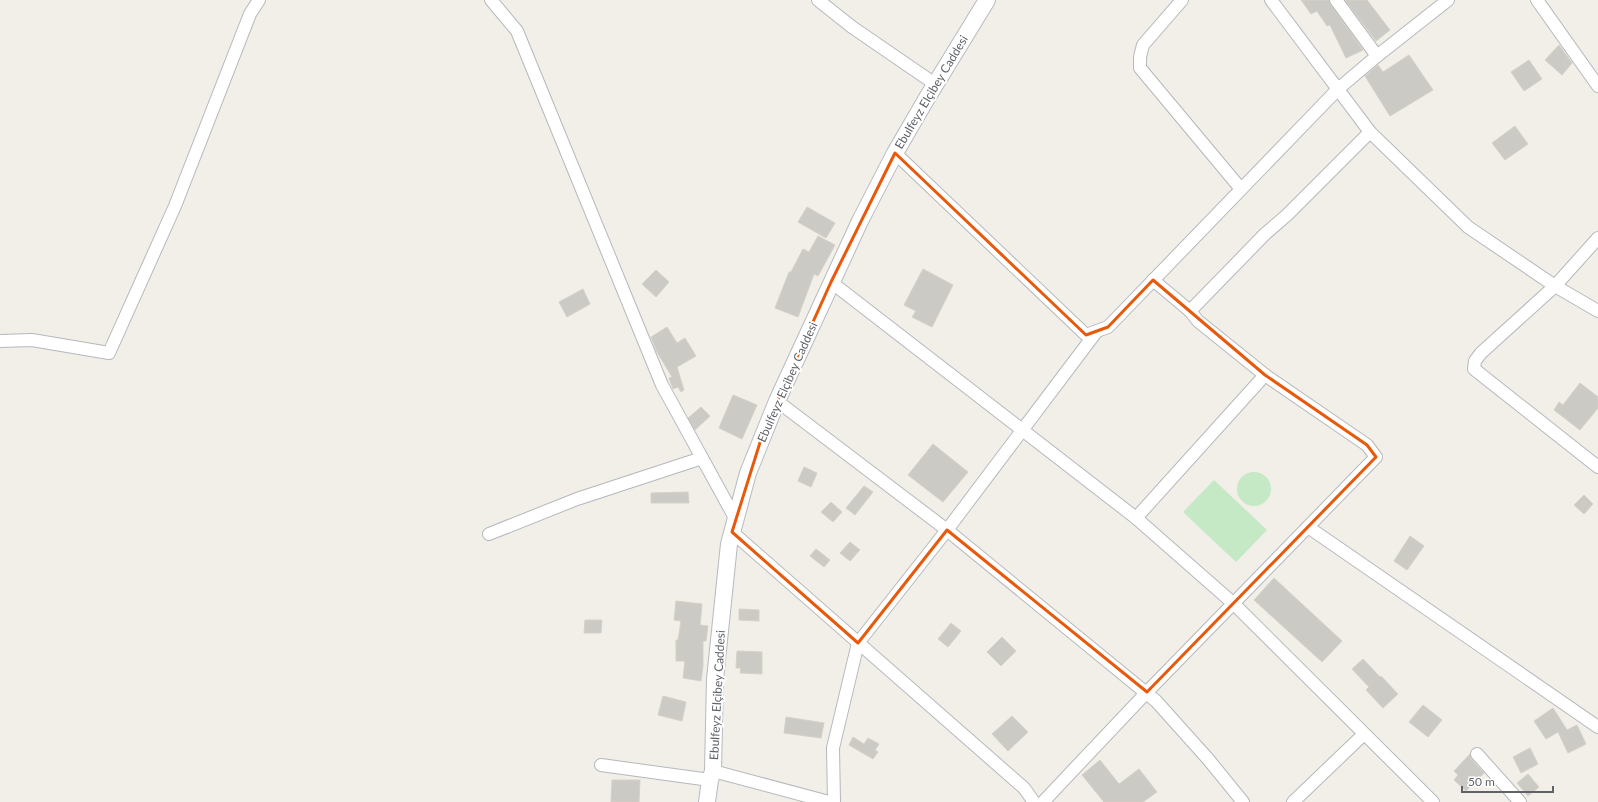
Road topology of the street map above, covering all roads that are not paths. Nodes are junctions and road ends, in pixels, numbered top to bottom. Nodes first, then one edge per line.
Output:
1 (258, 0) edge
2 (491, 0) edge
3 (818, 0) edge
4 (988, 0) edge
5 (1182, 0) edge
6 (1271, 0) edge
7 (1336, 0) edge
8 (1448, 0) edge
9 (1537, 0) edge
10 (1376, 56) junction
11 (935, 84) junction
12 (1598, 86) edge
13 (1338, 89) junction
14 (1370, 132) junction
15 (895, 154) junction
16 (1241, 189) junction
17 (1598, 238) edge
18 (1153, 280) junction
19 (831, 282) junction
20 (1555, 286) junction
21 (1190, 311) junction
22 (1598, 312) edge
23 (1098, 330) junction
24 (0, 341) edge
25 (1265, 375) junction
26 (777, 401) junction
27 (1023, 430) junction
28 (702, 458) junction
29 (1598, 467) edge
30 (1136, 518) junction
31 (734, 525) junction
32 (1308, 527) junction
33 (947, 530) junction
34 (489, 534) dead end
35 (1234, 604) junction
36 (858, 643) junction
37 (1146, 692) junction
38 (1598, 727) edge
39 (1364, 734) junction
40 (1477, 754) dead end
41 (601, 765) dead end
42 (711, 776) junction
43 (707, 802) edge
44 (829, 802) edge
45 (834, 802) edge
46 (1034, 802) edge
47 (1043, 802) edge
48 (1243, 802) edge
49 (1293, 802) edge
50 (1433, 802) edge
51 (1520, 802) edge

1 - 24 street
2 - 28 street
3 - 11 street
4 - 11 street, Ebulfeyz Elçibey Caddesi
5 - 16 street
6 - 13 street
7 - 10 street
8 - 10 street
9 - 12 street
10 - 13 street
11 - 15 street, Ebulfeyz Elçibey Caddesi
13 - 14 street
13 - 16 street
14 - 20 street
14 - 21 street
15 - 19 street, Ebulfeyz Elçibey Caddesi
15 - 23 street
16 - 18 street
17 - 20 street
18 - 21 street
18 - 23 street
19 - 26 street, Ebulfeyz Elçibey Caddesi
19 - 27 street
20 - 22 street
20 - 29 street
21 - 25 street
23 - 27 street
25 - 30 street
25 - 32 street
26 - 31 street, Ebulfeyz Elçibey Caddesi
26 - 33 street
27 - 30 street
27 - 33 street
28 - 31 street
28 - 34 street
30 - 35 street
31 - 36 street
31 - 42 street, Ebulfeyz Elçibey Caddesi
32 - 35 street
32 - 38 street
33 - 36 street
33 - 37 street
35 - 37 street
35 - 39 street
36 - 45 street
36 - 46 street
37 - 47 street
37 - 48 street
39 - 49 street
39 - 50 street
40 - 51 street
41 - 42 street
42 - 43 street, Ebulfeyz Elçibey Caddesi
42 - 44 street

